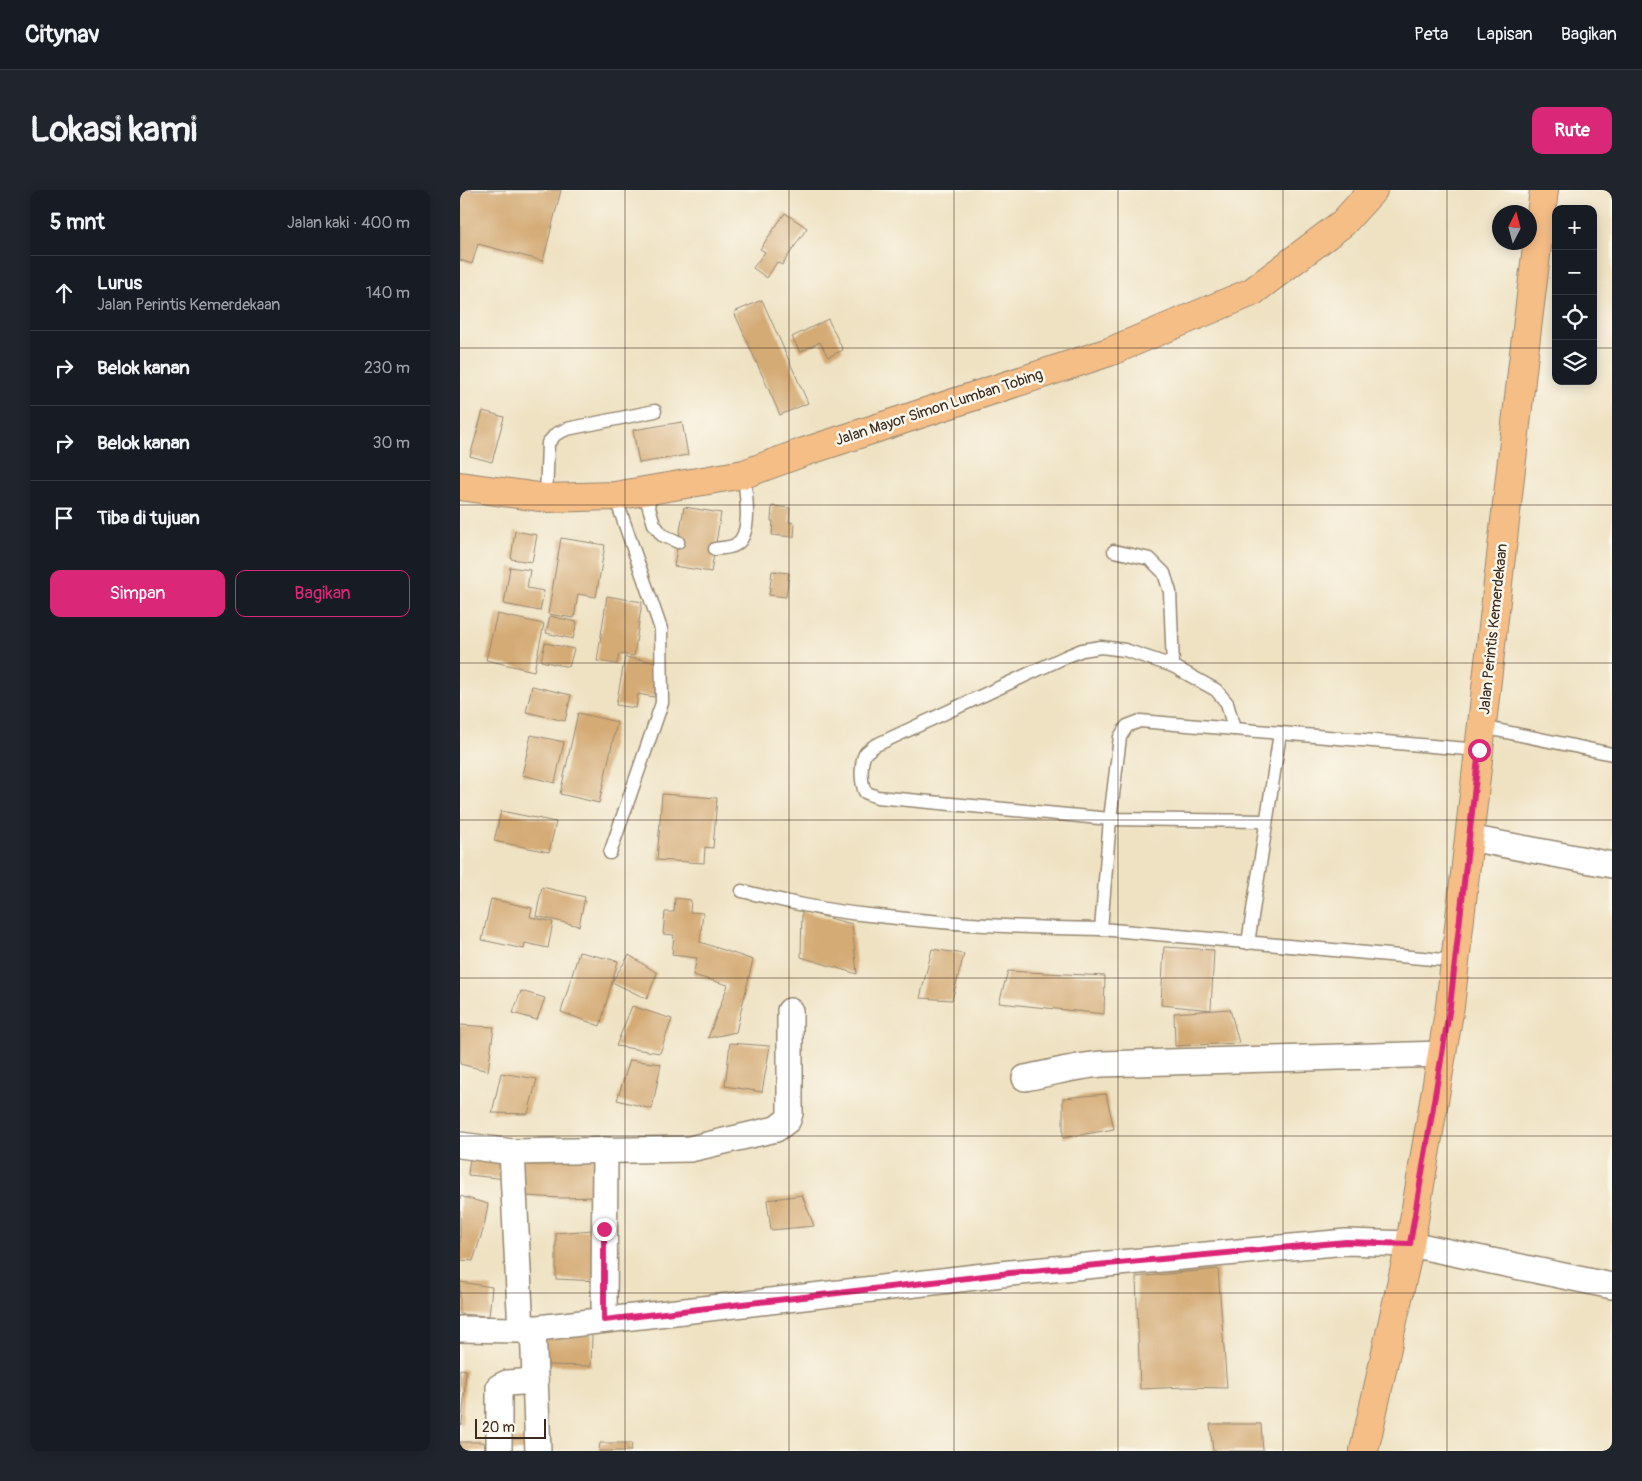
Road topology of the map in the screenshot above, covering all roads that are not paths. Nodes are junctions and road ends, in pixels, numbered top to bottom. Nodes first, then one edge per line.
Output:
1 (1373, 190) edge
2 (1544, 190) edge
3 (655, 411) dead end
4 (744, 474) junction
5 (460, 486) edge
6 (644, 490) junction
7 (615, 496) junction
8 (546, 498) junction
9 (678, 542) dead end
10 (715, 549) dead end
11 (1114, 551) dead end
12 (1173, 666) junction
13 (1234, 729) junction
14 (1280, 733) junction
15 (1481, 738) junction
16 (1612, 754) edge
17 (1110, 819) junction
18 (1266, 822) junction
19 (1469, 838) junction
20 (610, 853) dead end
21 (1612, 865) edge
22 (742, 890) dead end
23 (1101, 930) junction
24 (1248, 942) junction
25 (1455, 961) junction
26 (790, 1012) dead end
27 (1442, 1054) junction
28 (1026, 1078) dead end
29 (460, 1145) edge
30 (605, 1150) junction
31 (512, 1152) junction
32 (1410, 1244) junction
33 (1612, 1286) edge
34 (604, 1320) junction
35 (460, 1329) edge
36 (527, 1329) junction
37 (535, 1381) junction
38 (499, 1451) edge
39 (538, 1451) edge
40 (1364, 1451) edge

1 - 4 main road, Jalan Mayor Simon Lumban Tobing
2 - 15 main road, Jalan Perintis Kemerdekaan
3 - 8 lane
4 - 6 main road, Jalan Mayor Simon Lumban Tobing
4 - 10 lane
5 - 8 main road, Jalan Mayor Simon Lumban Tobing
6 - 7 main road, Jalan Mayor Simon Lumban Tobing
6 - 9 lane
7 - 8 main road, Jalan Mayor Simon Lumban Tobing
7 - 20 lane
11 - 12 lane
12 - 13 lane
12 - 17 lane
13 - 14 lane
13 - 17 lane
14 - 15 lane
14 - 18 lane
15 - 16 lane
15 - 19 main road, Jalan Perintis Kemerdekaan
17 - 18 lane
17 - 23 lane
18 - 24 lane
19 - 21 street
19 - 25 main road, Jalan Perintis Kemerdekaan
22 - 23 lane
23 - 24 lane
24 - 25 lane
25 - 27 main road, Jalan Perintis Kemerdekaan
26 - 30 street
27 - 28 street
27 - 32 main road, Jalan Perintis Kemerdekaan
29 - 31 street
30 - 31 street
30 - 34 street
31 - 36 street
32 - 33 street
32 - 34 street
32 - 40 main road, Jalan Perintis Kemerdekaan
34 - 36 street
35 - 36 street
36 - 37 street
37 - 38 street
37 - 39 street

